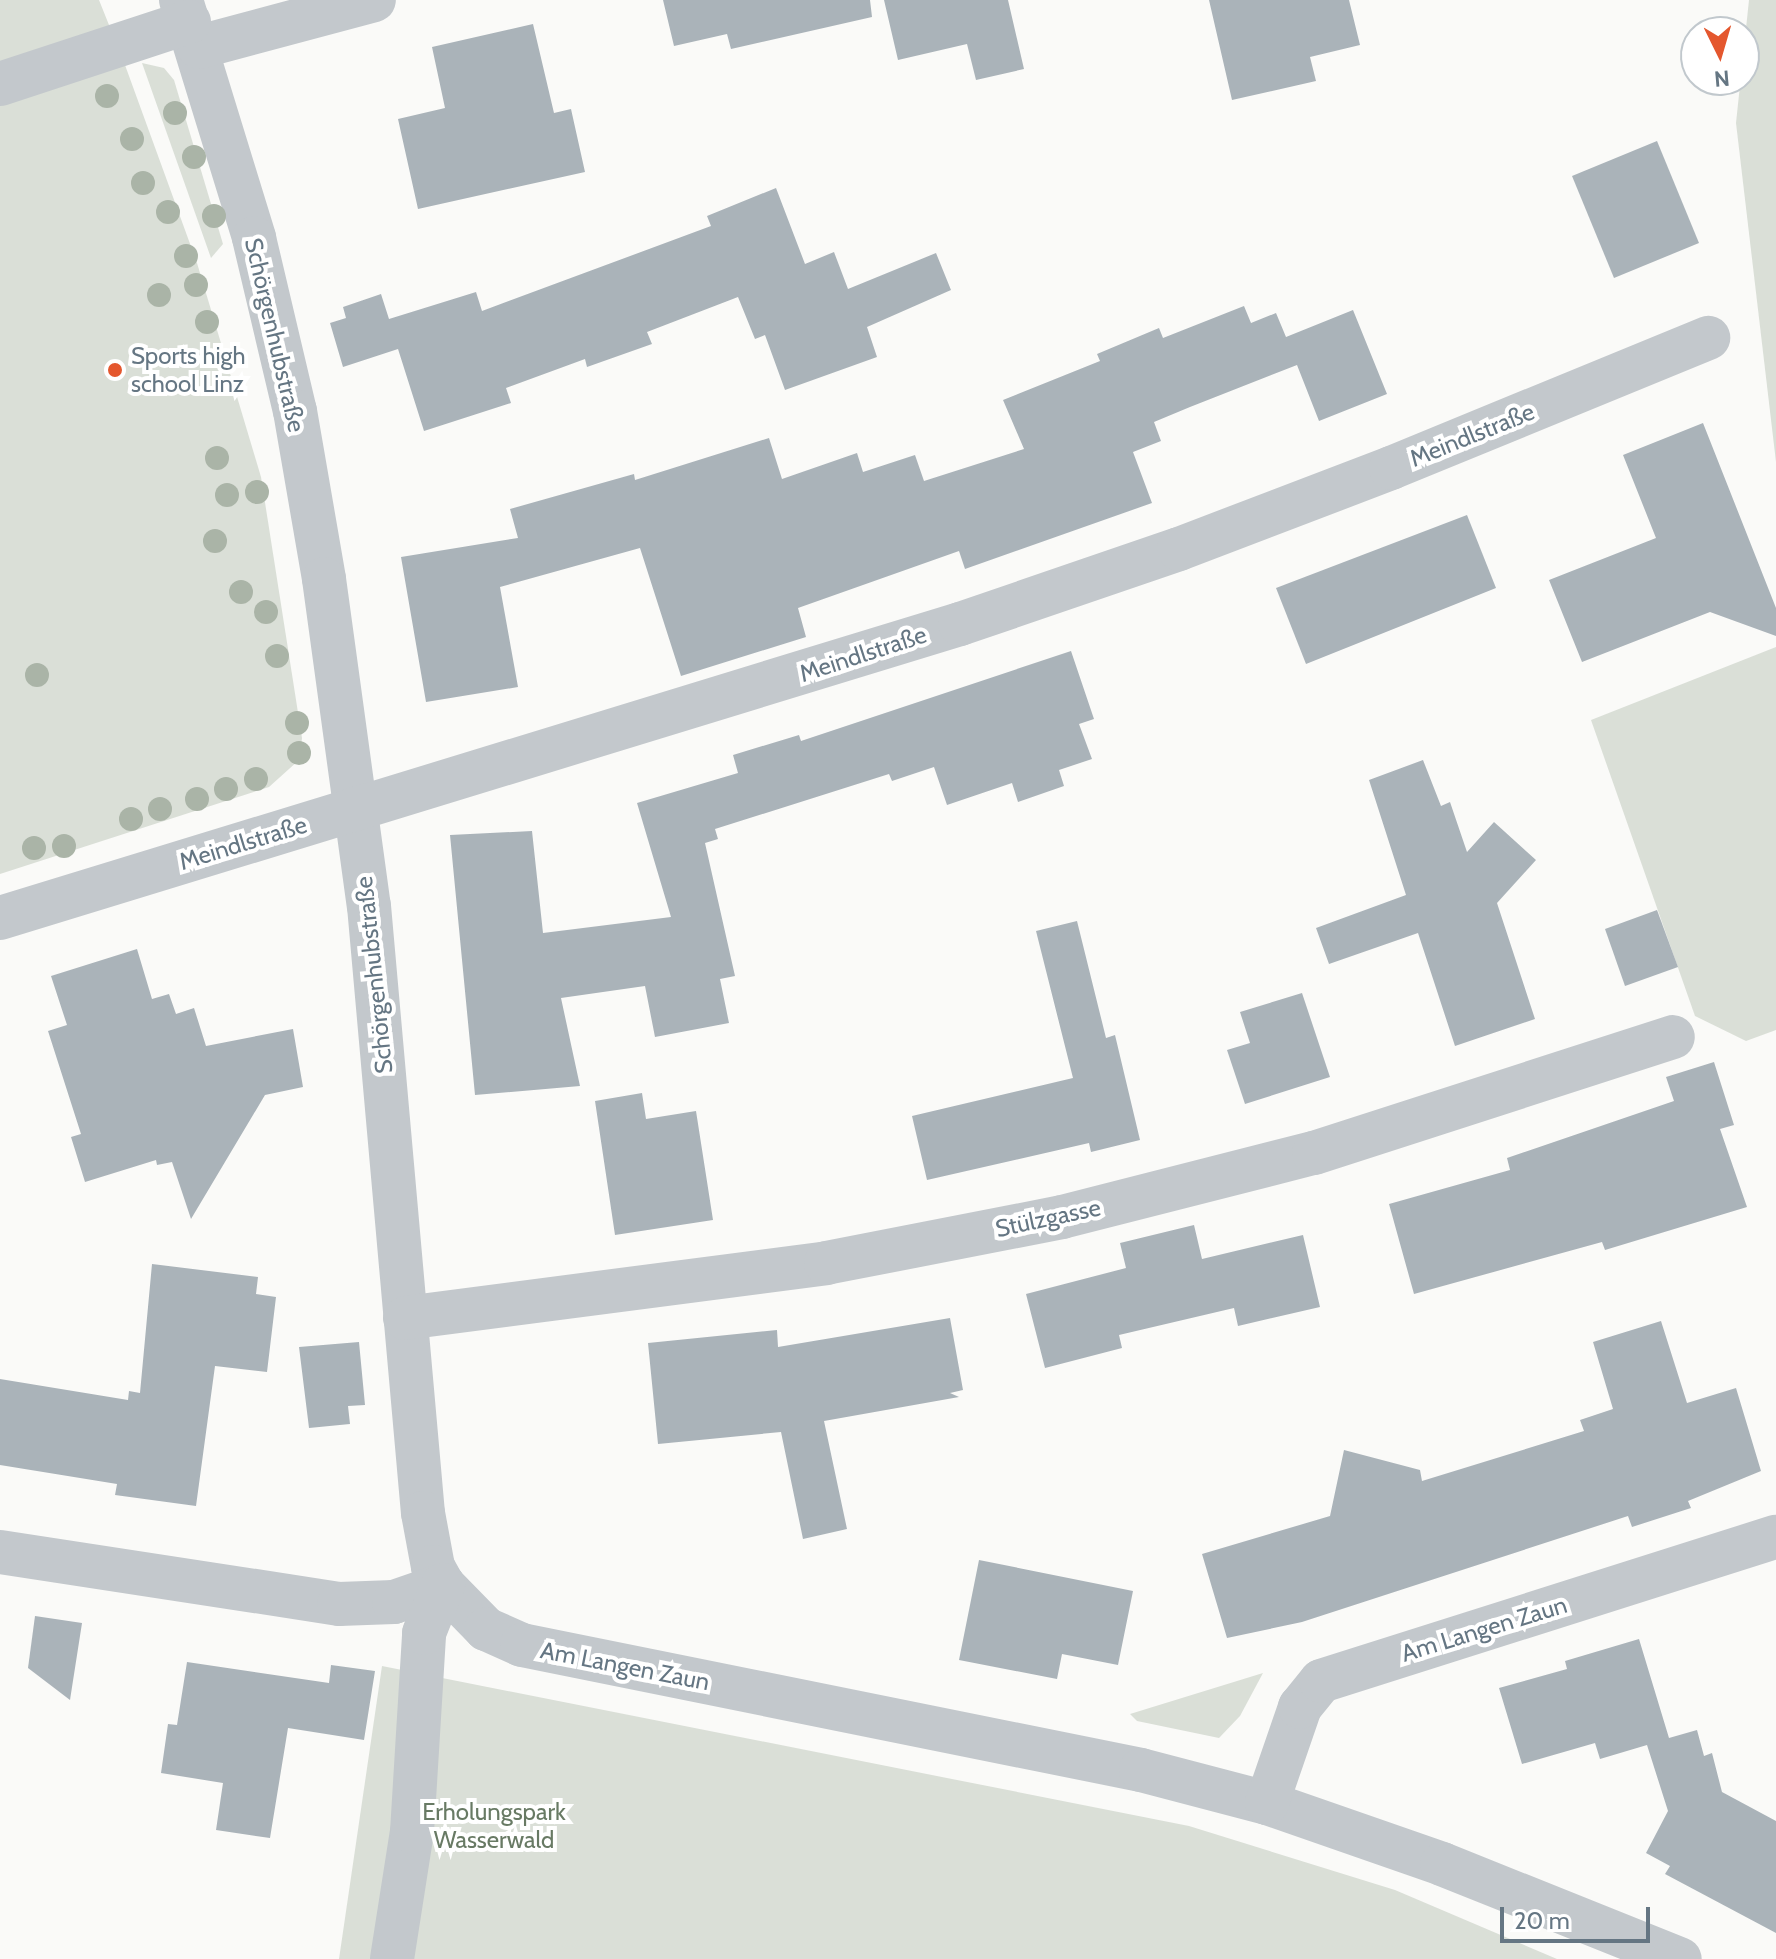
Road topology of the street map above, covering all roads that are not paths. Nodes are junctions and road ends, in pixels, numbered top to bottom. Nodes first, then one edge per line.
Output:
1 (374, 0) edge
2 (190, 23) edge
3 (0, 84) edge
4 (1708, 338) dead end
5 (356, 809) junction
6 (0, 918) edge
7 (1673, 1037) dead end
8 (405, 1318) junction
9 (1776, 1537) edge
10 (0, 1552) edge
11 (443, 1585) junction
12 (1267, 1803) junction
13 (392, 1959) edge
14 (1680, 1959) edge

1 - 2 street
2 - 3 street
2 - 5 street, Schörgenhubstraße
4 - 5 street, Meindlstraße
5 - 6 street, Meindlstraße
5 - 8 street, Schörgenhubstraße
7 - 8 street, Stülzgasse
8 - 11 street, Schörgenhubstraße
9 - 12 street, Am Langen Zaun
10 - 11 street
11 - 12 street, Am Langen Zaun
11 - 13 street
12 - 14 street, Am Langen Zaun

